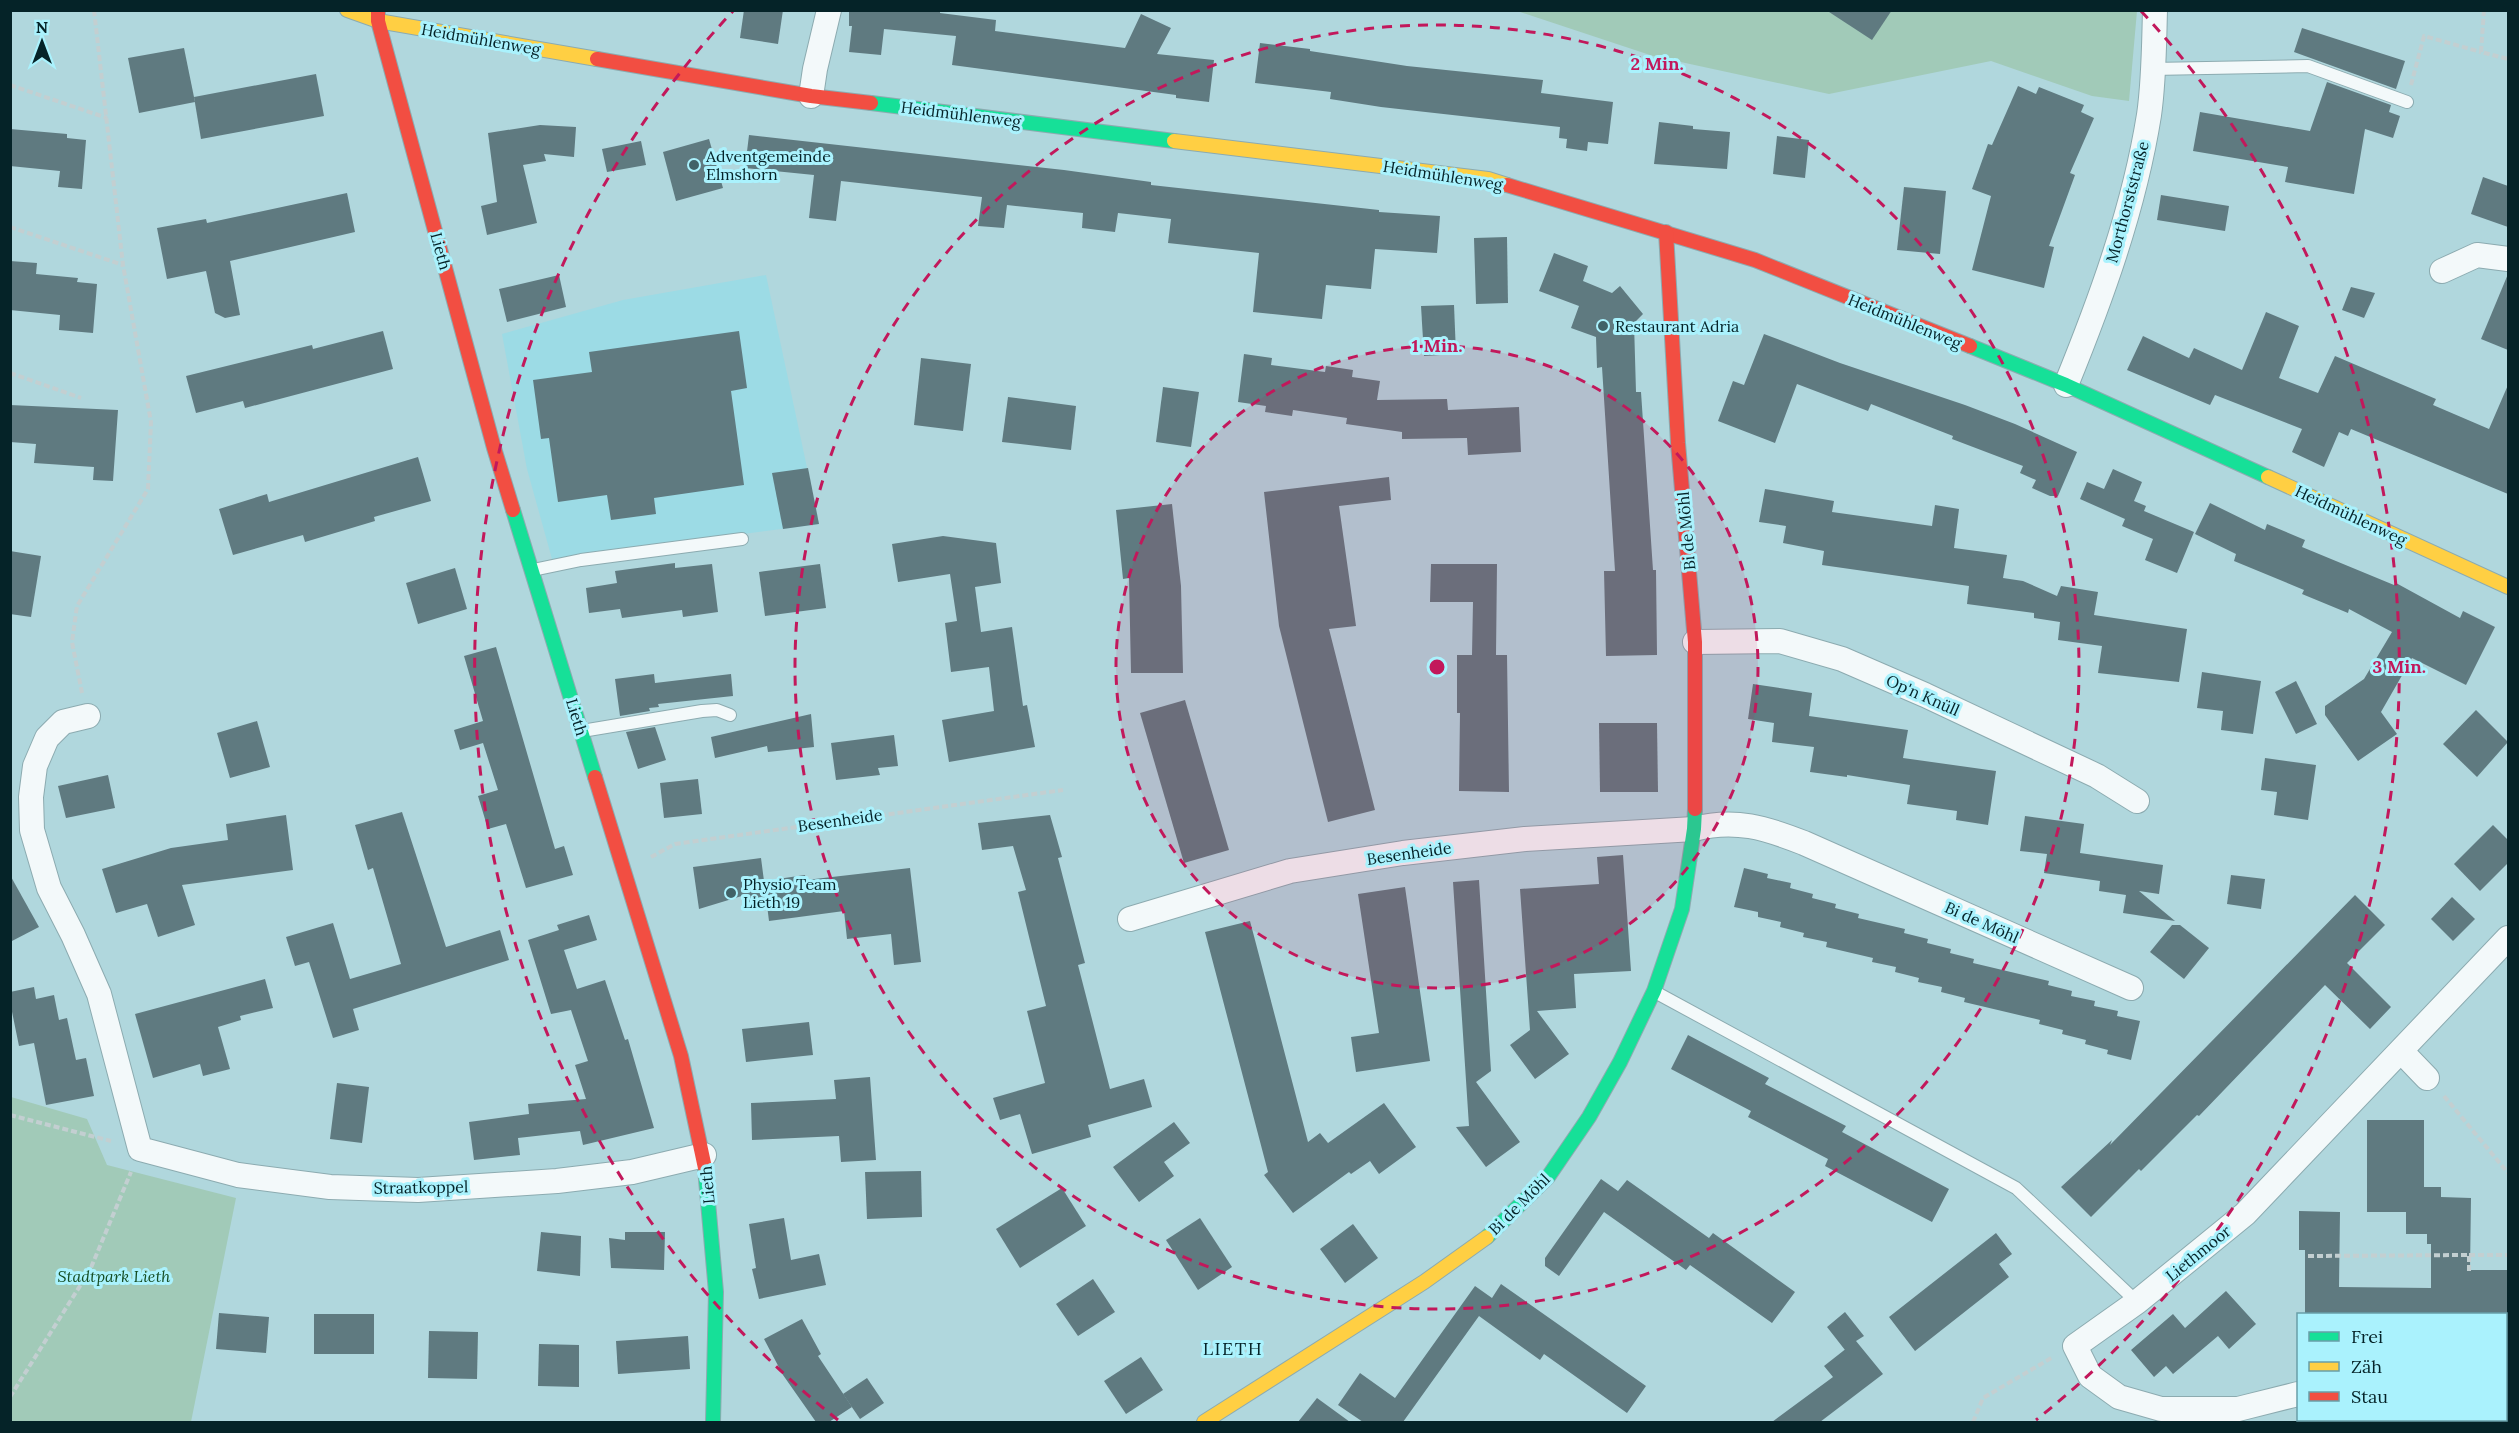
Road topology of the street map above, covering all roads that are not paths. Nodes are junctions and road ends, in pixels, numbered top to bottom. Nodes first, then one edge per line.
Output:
1 (347, 10) edge
2 (829, 10) edge
3 (2156, 10) edge
4 (378, 16) edge
5 (2152, 69) junction
6 (812, 96) junction
7 (2407, 102) road end
8 (1666, 232) junction
9 (2508, 259) edge
10 (2442, 271) dead end
11 (2066, 386) junction
12 (742, 539) dead end
13 (532, 570) junction
14 (2508, 587) edge
15 (1695, 642) junction
16 (730, 715) dead end
17 (87, 716) road end
18 (581, 731) junction
19 (2137, 801) dead end
20 (1694, 830) junction
21 (1130, 919) dead end
22 (2508, 938) edge
23 (2131, 988) dead end
24 (1654, 991) junction
25 (2402, 1052) junction
26 (2427, 1078) road end
27 (704, 1155) junction
28 (2137, 1302) junction
29 (2297, 1394) edge
30 (712, 1422) edge
31 (1204, 1422) edge

1 - 4 street, Heidmühlenweg
2 - 6 street
3 - 5 street, Morthorststraße
4 - 6 street, Heidmühlenweg
4 - 13 street, Lieth
5 - 7 lane
5 - 11 street, Morthorststraße
6 - 8 street, Heidmühlenweg
8 - 11 street, Heidmühlenweg
8 - 15 street, Bi de Möhl
9 - 10 street
11 - 14 street, Heidmühlenweg
12 - 13 lane
13 - 18 street, Lieth
15 - 19 street, Op'n Knüll
15 - 20 street, Bi de Möhl
16 - 18 lane
17 - 27 street, Straatkoppel
18 - 27 street, Lieth
20 - 21 street, Besenheide
20 - 23 street, Bi de Möhl
20 - 24 street, Bi de Möhl
22 - 25 street, Liethmoor
24 - 28 lane
24 - 31 street, Bi de Möhl
25 - 26 street
25 - 28 street, Liethmoor
27 - 30 street, Lieth
28 - 29 street, Liethmoor

